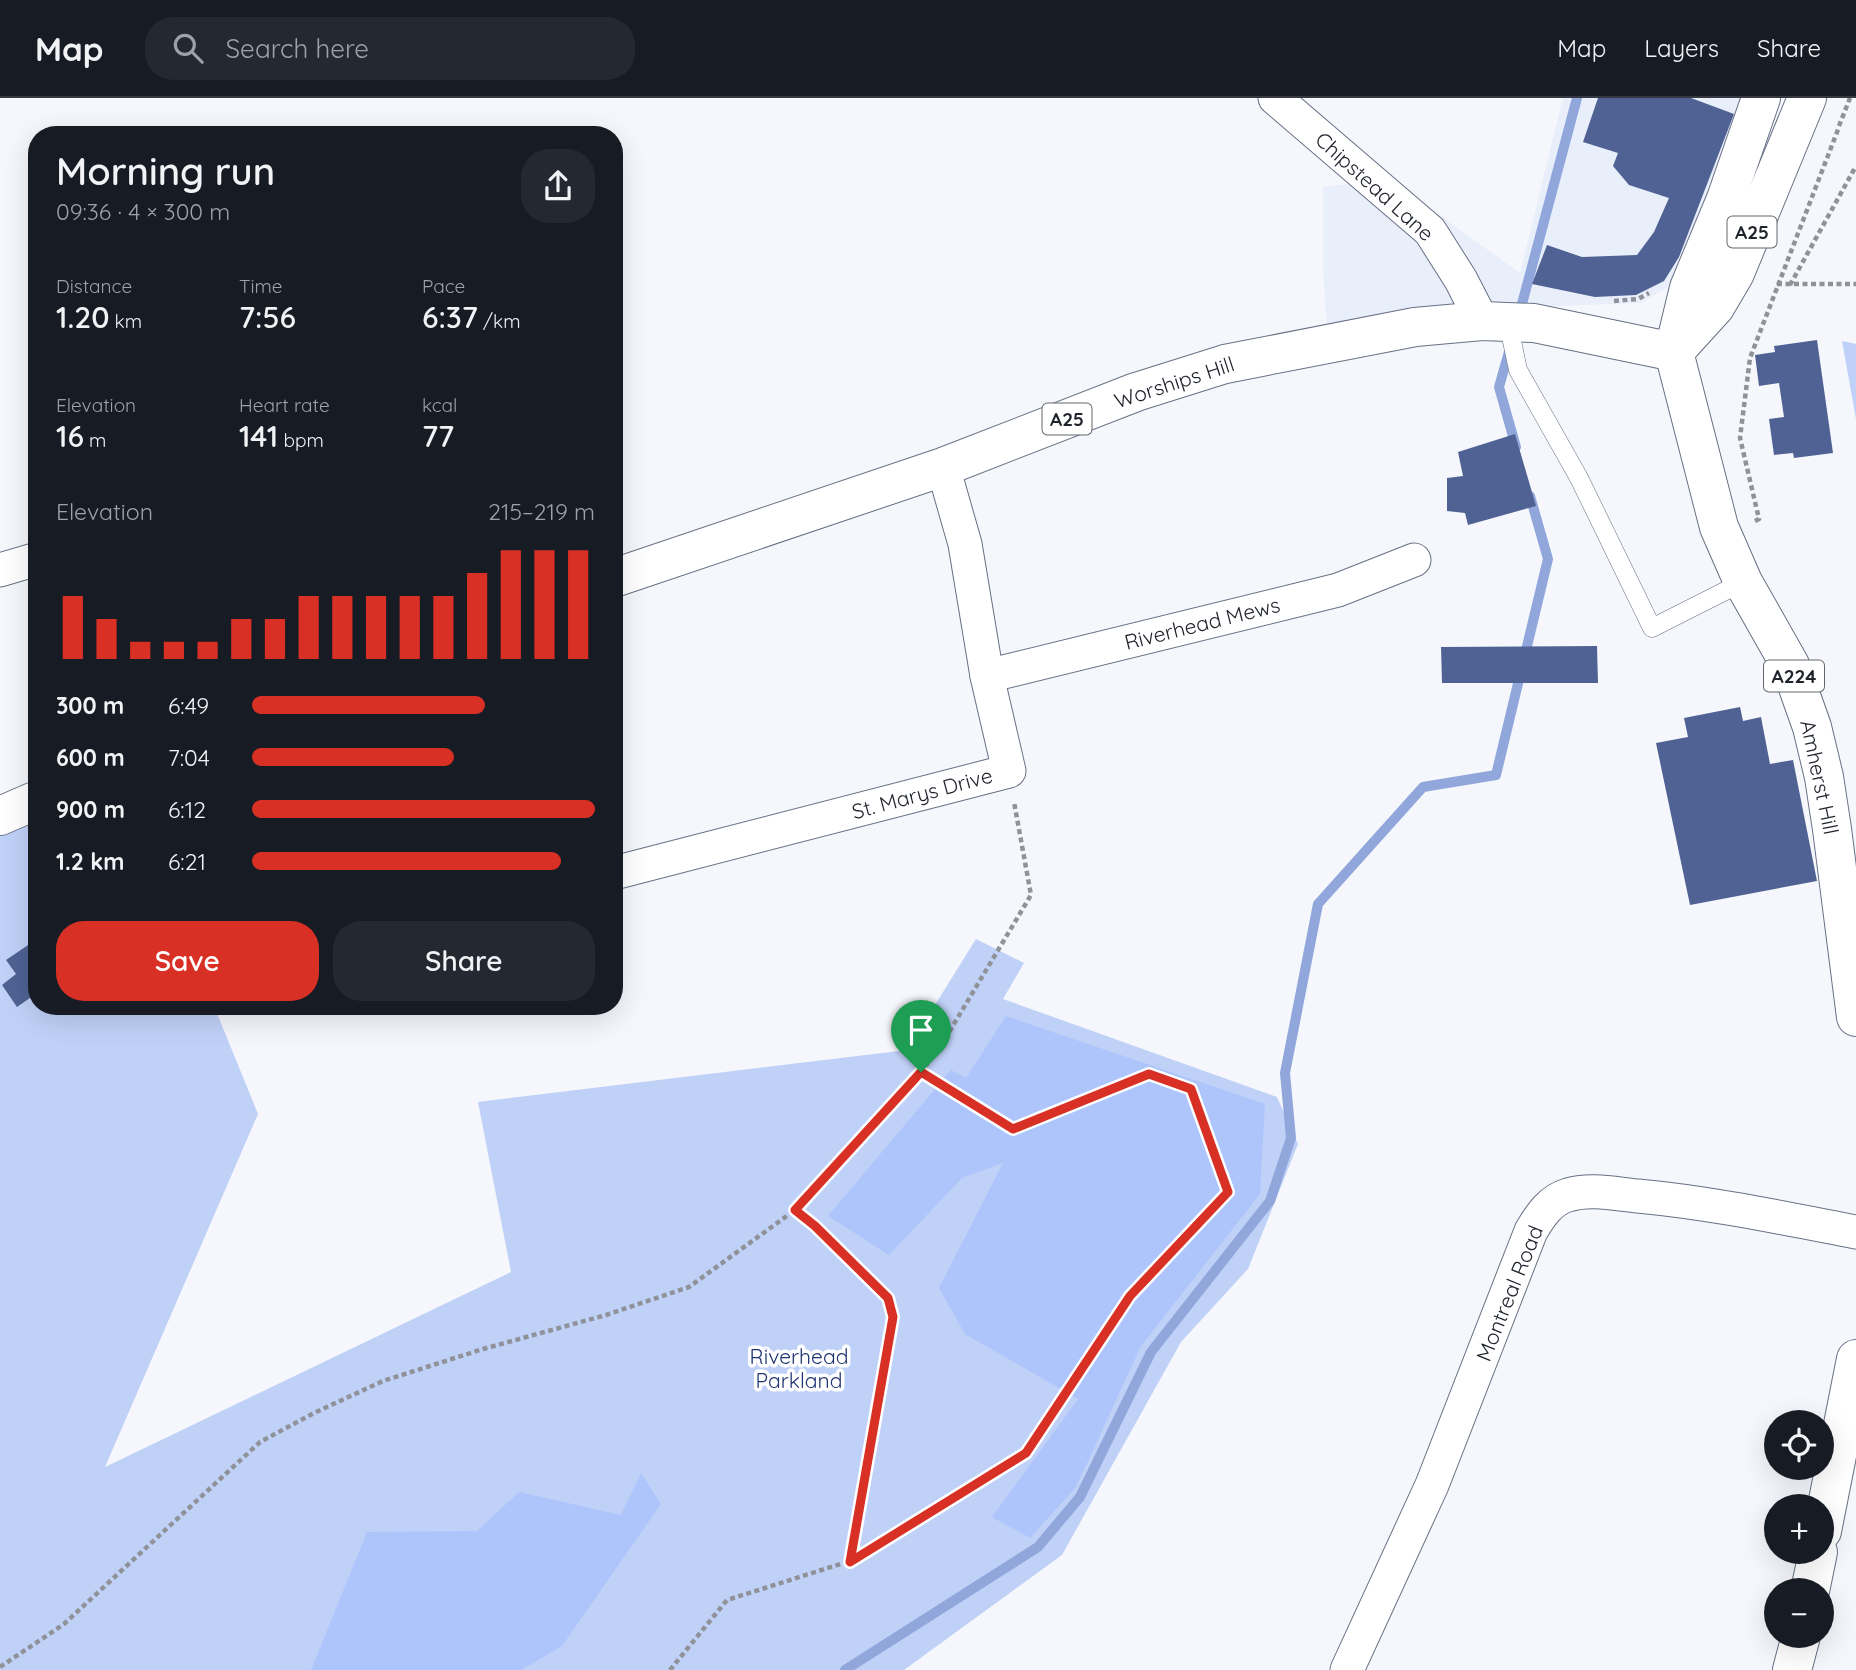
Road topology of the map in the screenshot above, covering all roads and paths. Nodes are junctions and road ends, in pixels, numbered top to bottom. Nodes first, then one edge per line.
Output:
1 (1275, 98) edge
2 (1761, 98) edge
3 (1807, 98) edge
4 (1839, 127) dead end
5 (1856, 166) edge
6 (1777, 284) junction
7 (1856, 284) edge
8 (1790, 285) junction
9 (1657, 289) dead end
10 (1604, 301) dead end
11 (1495, 322) junction
12 (1674, 352) junction
13 (943, 467) junction
14 (1723, 538) junction
15 (1414, 560) dead end
16 (28, 562) edge
17 (0, 570) edge
18 (623, 575) edge
19 (1743, 582) junction
20 (987, 676) junction
21 (1009, 771) junction
22 (28, 804) edge
23 (0, 816) edge
24 (623, 871) edge
25 (1850, 919) edge
26 (1856, 1017) edge
27 (921, 1072) junction
28 (795, 1210) junction
29 (1856, 1232) edge
30 (1856, 1359) edge
31 (1829, 1494) edge
32 (850, 1562) junction
33 (1798, 1648) edge
34 (0, 1667) edge
35 (670, 1670) edge
36 (1347, 1670) edge
37 (1792, 1670) edge

1 - 11 street, Chipstead Lane
2 - 12 main road, A25
3 - 12 main road, A25
4 - 6 path
5 - 8 path
6 - 8 path
6 - 14 path
7 - 8 path
9 - 10 path
11 - 12 main road, Worships Hill / A25
11 - 13 main road, Worships Hill / A25
11 - 19 lane
12 - 14 main road, Amherst Hill / A224
13 - 18 main road, Worships Hill / A25
13 - 20 street, St. Marys Drive
14 - 19 main road, Amherst Hill / A224
15 - 20 street, Riverhead Mews
16 - 17 street
19 - 25 main road, Amherst Hill / A224
20 - 21 street, St. Marys Drive
21 - 24 street, St. Marys Drive
21 - 27 path
22 - 23 main road
25 - 26 main road, Amherst Hill / A224
27 - 28 path
27 - 32 path
28 - 32 path
28 - 34 path
29 - 36 street, Montreal Road
30 - 31 main road
32 - 35 path
33 - 37 main road

